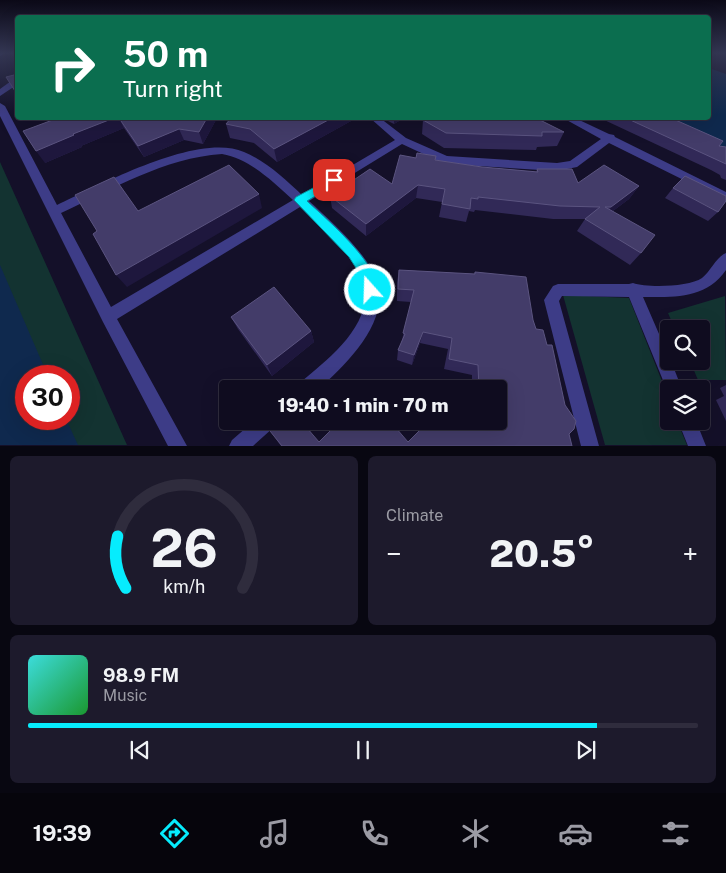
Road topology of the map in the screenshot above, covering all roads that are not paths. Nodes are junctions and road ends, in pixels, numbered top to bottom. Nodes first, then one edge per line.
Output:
1 (15, 81) edge
2 (0, 93) edge
3 (0, 106) edge
4 (377, 120) edge
5 (572, 120) edge
6 (610, 137) junction
7 (402, 140) junction
8 (726, 197) edge
9 (300, 200) junction
10 (55, 212) junction
11 (726, 259) edge
12 (633, 290) junction
13 (108, 317) junction
14 (316, 380) edge
15 (670, 380) edge
16 (257, 430) edge
17 (691, 430) edge
18 (178, 446) edge
19 (238, 446) edge
20 (590, 446) edge
21 (697, 446) edge

1 - 2 street
3 - 10 street
4 - 7 street
5 - 6 street
6 - 7 street
6 - 8 street
7 - 9 street
9 - 10 street
9 - 13 street
9 - 14 street
10 - 13 street
11 - 12 street
12 - 15 street
12 - 20 street
13 - 18 street
16 - 19 street
17 - 21 street

